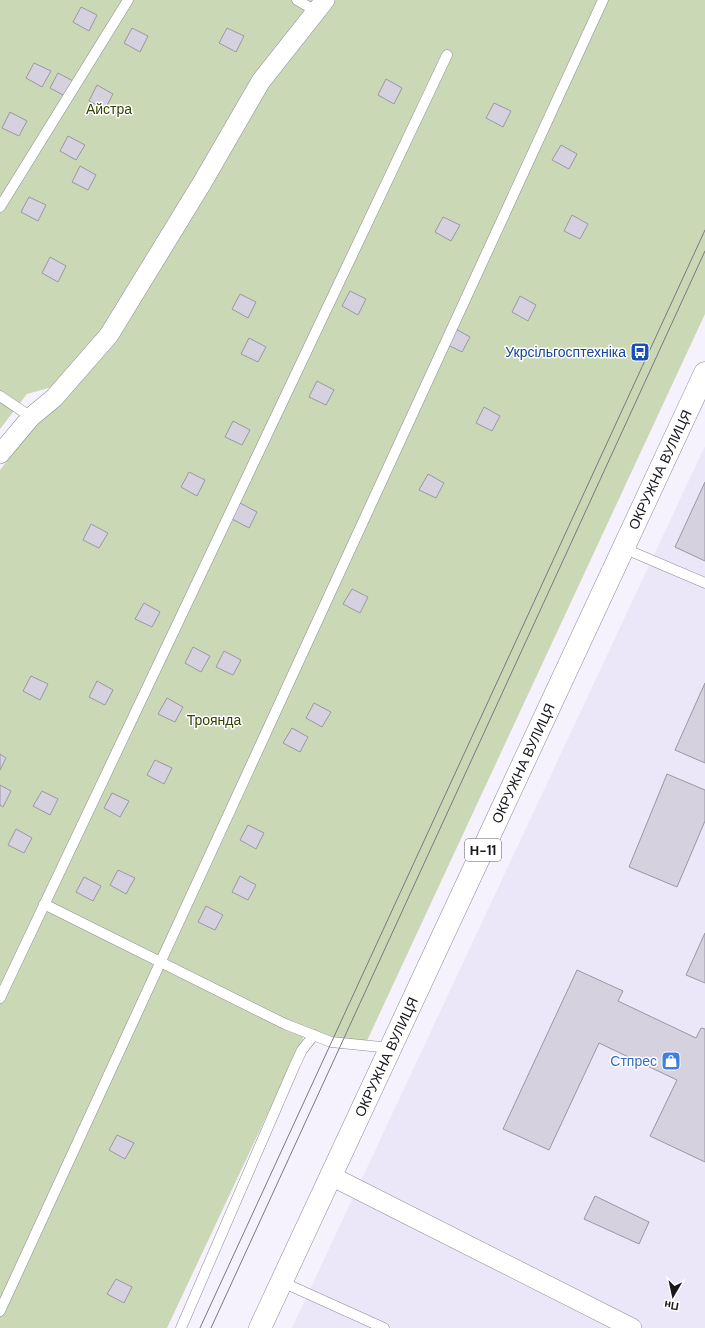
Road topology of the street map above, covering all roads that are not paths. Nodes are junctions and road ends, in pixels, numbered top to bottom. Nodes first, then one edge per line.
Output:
1 (128, 0) edge
2 (297, 0) edge
3 (603, 0) edge
4 (320, 6) edge
5 (447, 55) dead end
6 (0, 207) edge
7 (705, 373) edge
8 (0, 396) edge
9 (31, 417) junction
10 (0, 454) edge
11 (623, 548) junction
12 (705, 583) edge
13 (44, 904) junction
14 (160, 962) junction
15 (0, 998) edge
16 (314, 1035) junction
17 (391, 1048) junction
18 (331, 1176) junction
19 (282, 1282) junction
20 (0, 1311) edge
21 (181, 1328) edge
22 (260, 1328) edge
23 (384, 1328) edge
24 (632, 1328) edge

1 - 6 lane
2 - 4 lane
3 - 14 lane
4 - 9 street
5 - 13 lane
7 - 11 main road, ОКРУЖНА ВУЛИЦЯ / Н-11
8 - 9 lane
9 - 10 street
11 - 12 lane
11 - 17 main road, ОКРУЖНА ВУЛИЦЯ / Н-11
13 - 14 lane
13 - 15 lane
14 - 16 lane
14 - 20 lane
16 - 17 lane
16 - 21 lane
17 - 18 main road, ОКРУЖНА ВУЛИЦЯ / Н-11
18 - 19 main road, ОКРУЖНА ВУЛИЦЯ / Н-11
18 - 24 street
19 - 22 main road, ОКРУЖНА ВУЛИЦЯ / Н-11
19 - 23 lane

